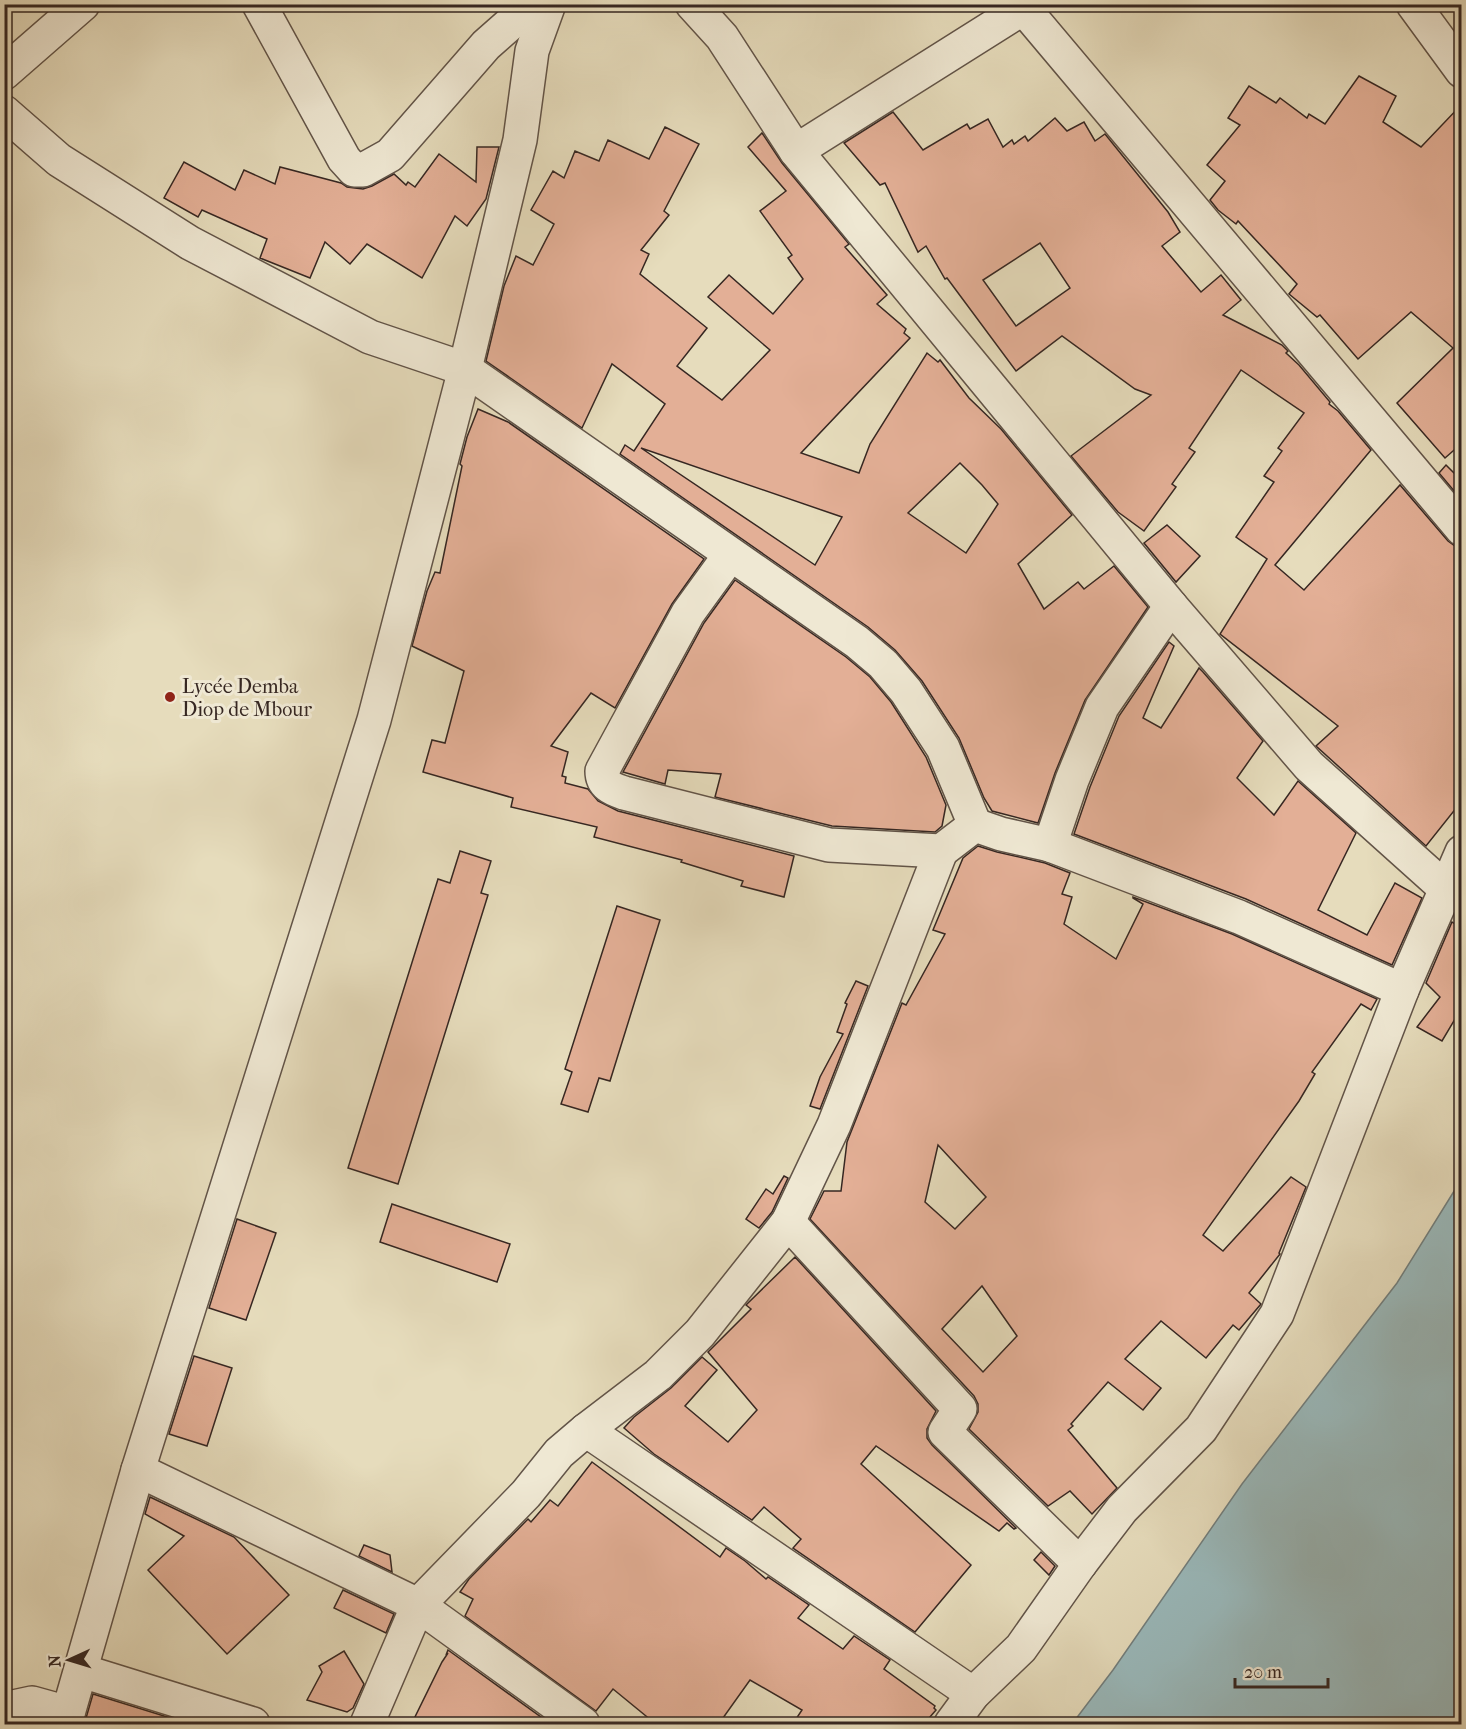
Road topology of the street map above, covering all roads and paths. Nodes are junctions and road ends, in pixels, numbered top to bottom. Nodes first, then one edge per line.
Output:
1 (83, 4) edge
2 (260, 4) edge
3 (692, 4) edge
4 (1413, 4) edge
5 (548, 6) edge
6 (1021, 6) edge
7 (1461, 71) edge
8 (4, 73) edge
9 (4, 112) edge
10 (795, 151) junction
11 (465, 369) junction
12 (1461, 529) edge
13 (730, 555) junction
14 (1171, 606) junction
15 (975, 825) junction
16 (1050, 844) junction
17 (941, 851) junction
18 (1461, 852) edge
19 (1445, 888) junction
20 (1402, 990) junction
21 (788, 1222) junction
22 (586, 1430) junction
23 (138, 1470) junction
24 (1080, 1564) junction
25 (418, 1605) junction
26 (82, 1671) junction
27 (973, 1694) junction
28 (4, 1709) edge
29 (67, 1719) edge
30 (253, 1725) edge
31 (367, 1725) edge
32 (583, 1725) edge
33 (951, 1725) edge

1 - 8 street
2 - 5 street
3 - 10 street
4 - 7 street
5 - 11 street
6 - 10 street
6 - 12 street
9 - 11 street
10 - 14 street
11 - 13 street
11 - 23 street
13 - 15 street
13 - 17 street
14 - 16 street
14 - 19 street
15 - 16 street
15 - 17 street
16 - 20 street
17 - 21 street
18 - 19 street
19 - 20 street
20 - 24 street
21 - 22 street
21 - 24 street
22 - 25 street
22 - 27 street
23 - 25 street
23 - 26 street
24 - 27 street
25 - 31 street
25 - 32 street
26 - 29 street
26 - 30 street
27 - 33 street
28 - 29 street

